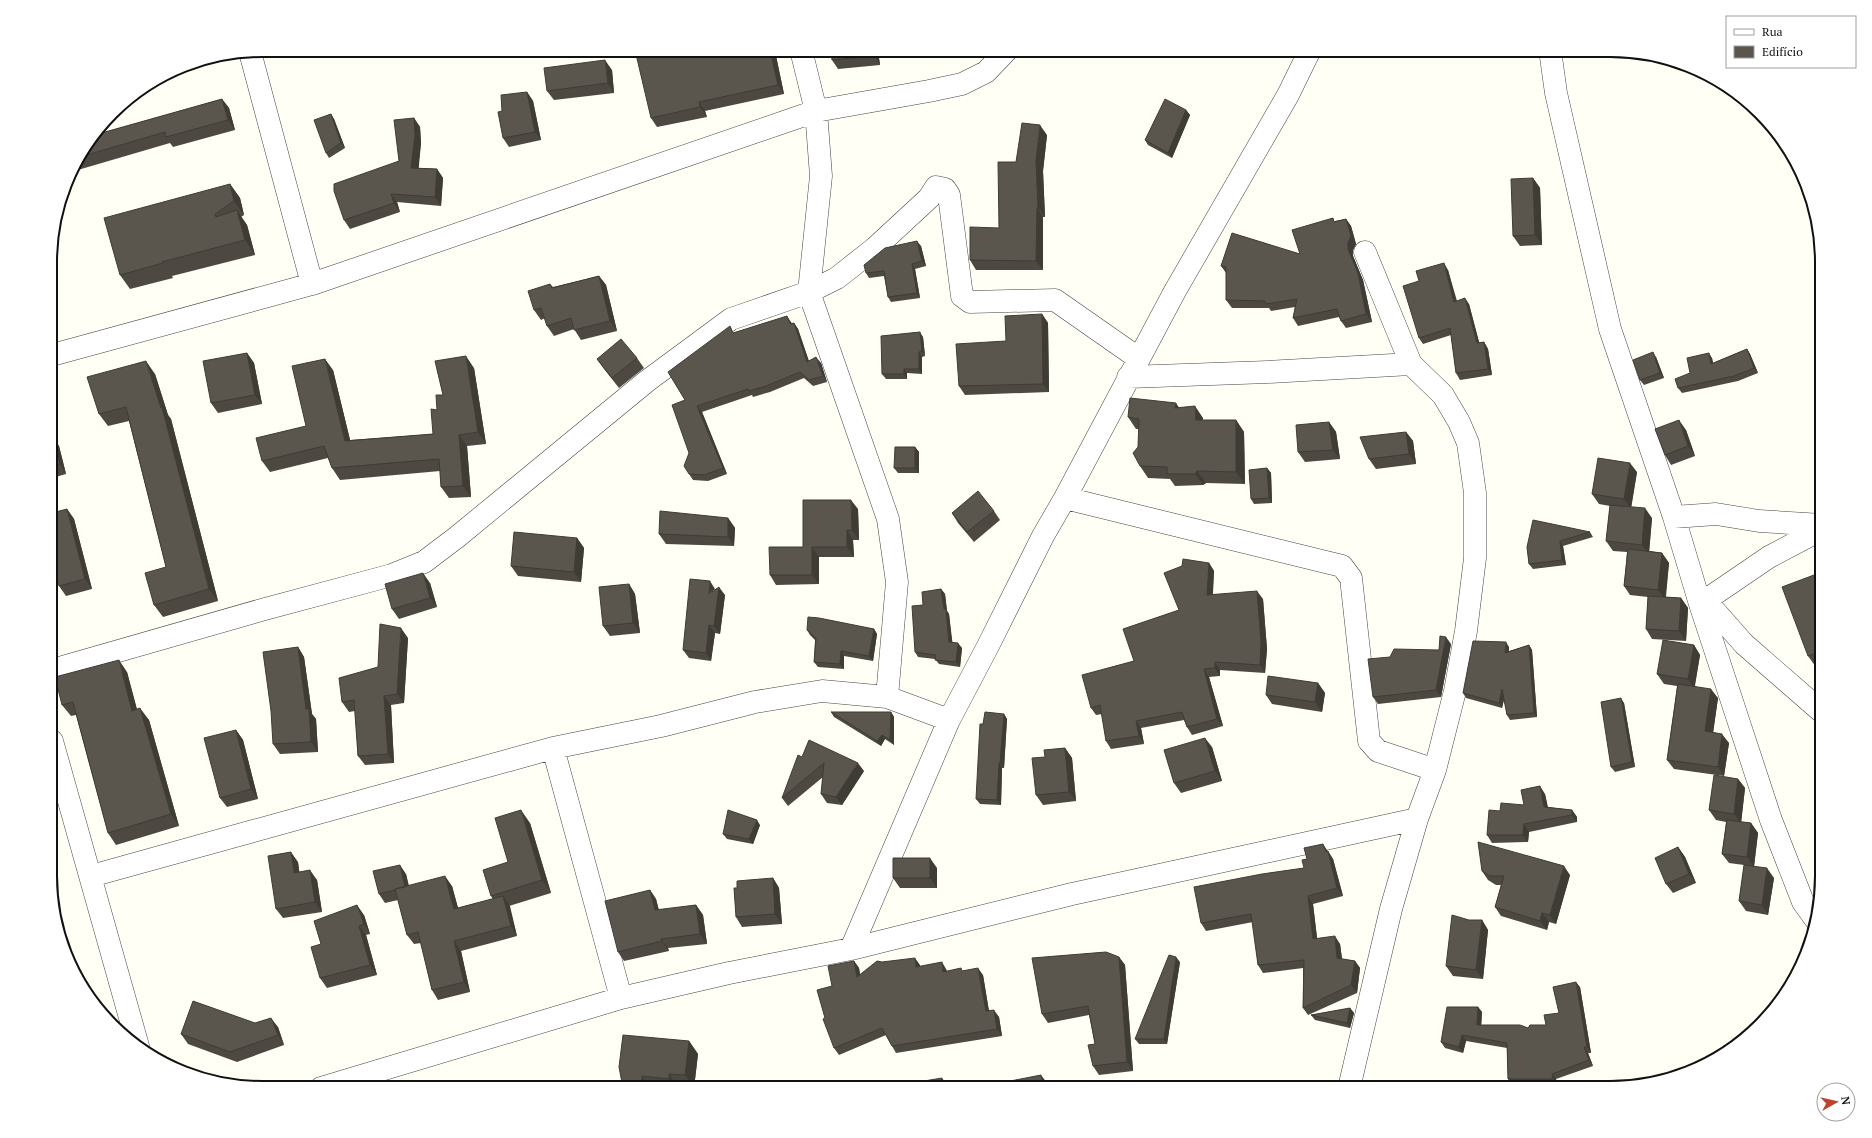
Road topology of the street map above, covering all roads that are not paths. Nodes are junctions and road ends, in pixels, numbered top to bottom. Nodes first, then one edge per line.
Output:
1 (251, 57) edge
2 (803, 57) edge
3 (1000, 57) edge
4 (1307, 57) edge
5 (1551, 57) edge
6 (816, 111) junction
7 (1365, 252) dead end
8 (312, 284) junction
9 (809, 292) junction
10 (57, 354) edge
11 (1411, 364) junction
12 (1133, 368) junction
13 (1065, 498) junction
14 (1674, 517) junction
15 (1815, 525) edge
16 (1815, 532) edge
17 (1703, 602) junction
18 (57, 669) edge
19 (888, 697) junction
20 (1815, 706) edge
21 (949, 720) junction
22 (553, 748) junction
23 (57, 763) edge
24 (1436, 770) junction
25 (1417, 820) junction
26 (91, 876) junction
27 (1811, 913) edge
28 (851, 949) junction
29 (621, 998) junction
30 (136, 1038) edge
31 (344, 1081) edge
32 (1351, 1081) edge

1 - 8 street
2 - 6 street
3 - 6 street
4 - 12 street
5 - 14 street
6 - 8 street
6 - 9 street
7 - 11 street
8 - 10 street
9 - 12 street
9 - 18 street
9 - 19 street
11 - 12 street
11 - 24 street
12 - 13 street
13 - 21 street
13 - 24 street
14 - 15 street
14 - 17 street
16 - 17 street
17 - 20 street
17 - 27 street
19 - 21 street
19 - 22 street
21 - 28 street
22 - 26 street
22 - 29 street
23 - 26 street
24 - 25 street
25 - 28 street
25 - 32 street
26 - 30 street
28 - 29 street
29 - 31 street

